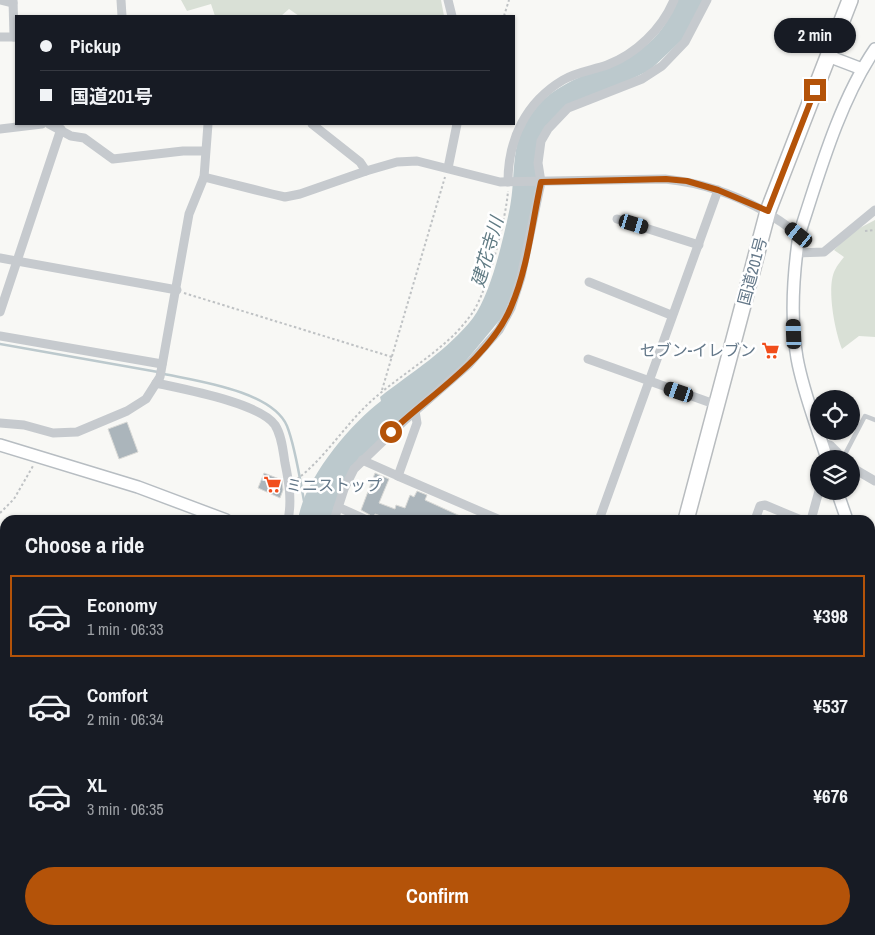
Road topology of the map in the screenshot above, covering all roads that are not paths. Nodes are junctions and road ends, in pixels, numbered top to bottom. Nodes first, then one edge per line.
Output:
1 (0, 0) edge
2 (121, 0) edge
3 (448, 0) edge
4 (674, 0) edge
5 (707, 0) edge
6 (850, 0) edge
7 (13, 2) edge
8 (122, 15) edge
9 (452, 15) edge
10 (0, 37) edge
11 (15, 37) edge
12 (875, 49) edge
13 (828, 56) junction
14 (862, 68) junction
15 (34, 125) edge
16 (51, 125) edge
17 (208, 125) edge
18 (313, 125) edge
19 (457, 125) edge
20 (0, 129) edge
21 (61, 129) junction
22 (205, 151) junction
23 (448, 168) junction
24 (366, 171) junction
25 (204, 177) junction
26 (509, 182) junction
27 (539, 182) junction
28 (718, 190) junction
29 (875, 210) edge
30 (768, 211) junction
31 (617, 219) dead end
32 (799, 235) junction
33 (699, 245) junction
34 (796, 253) junction
35 (0, 258) edge
36 (17, 261) junction
37 (589, 282) dead end
38 (177, 290) junction
39 (0, 312) edge
40 (671, 315) junction
41 (0, 336) edge
42 (588, 358) dead end
43 (162, 364) junction
44 (648, 381) junction
45 (156, 383) junction
46 (717, 405) junction
47 (414, 411) junction
48 (875, 420) edge
49 (0, 423) edge
50 (822, 443) junction
51 (0, 444) edge
52 (824, 450) edge
53 (835, 450) edge
54 (848, 450) edge
55 (362, 460) junction
56 (860, 472) edge
57 (398, 476) junction
58 (875, 479) edge
59 (817, 500) edge
60 (840, 500) edge
61 (338, 507) junction
62 (211, 515) edge
63 (289, 515) edge
64 (336, 515) edge
65 (356, 515) edge
66 (488, 515) edge
67 (601, 515) edge
68 (687, 515) edge
69 (757, 515) edge
70 (789, 515) edge
71 (812, 515) edge
72 (846, 515) edge

1 - 7 street
2 - 8 street
3 - 9 street
4 - 26 street
5 - 27 street
6 - 13 highway, 国道201号
7 - 11 street
10 - 11 street
12 - 14 street
13 - 14 street
13 - 30 highway, 国道201号
14 - 32 street
15 - 20 street
16 - 21 street
17 - 22 street
18 - 24 street
19 - 23 street
21 - 22 street
21 - 36 street
22 - 25 street
23 - 24 street
23 - 26 street
24 - 25 street
25 - 38 street
26 - 27 street
27 - 28 street
27 - 47 street
28 - 30 street
28 - 33 street
29 - 34 street
30 - 32 street
30 - 46 highway, 国道201号
31 - 33 street
32 - 34 street
33 - 40 street
34 - 50 street
35 - 36 street
36 - 38 street
36 - 39 street
37 - 40 street
38 - 43 street
40 - 44 street
41 - 43 street
42 - 44 street
43 - 45 street
44 - 46 street
44 - 67 street
45 - 49 street
45 - 63 street
46 - 68 highway, 国道201号
47 - 55 street
47 - 57 street
48 - 54 lane
50 - 52 street
50 - 53 street
51 - 62 street
55 - 57 street
55 - 61 street
56 - 58 street
57 - 66 street
59 - 71 street
60 - 72 street
61 - 64 street
61 - 65 street
69 - 70 street

